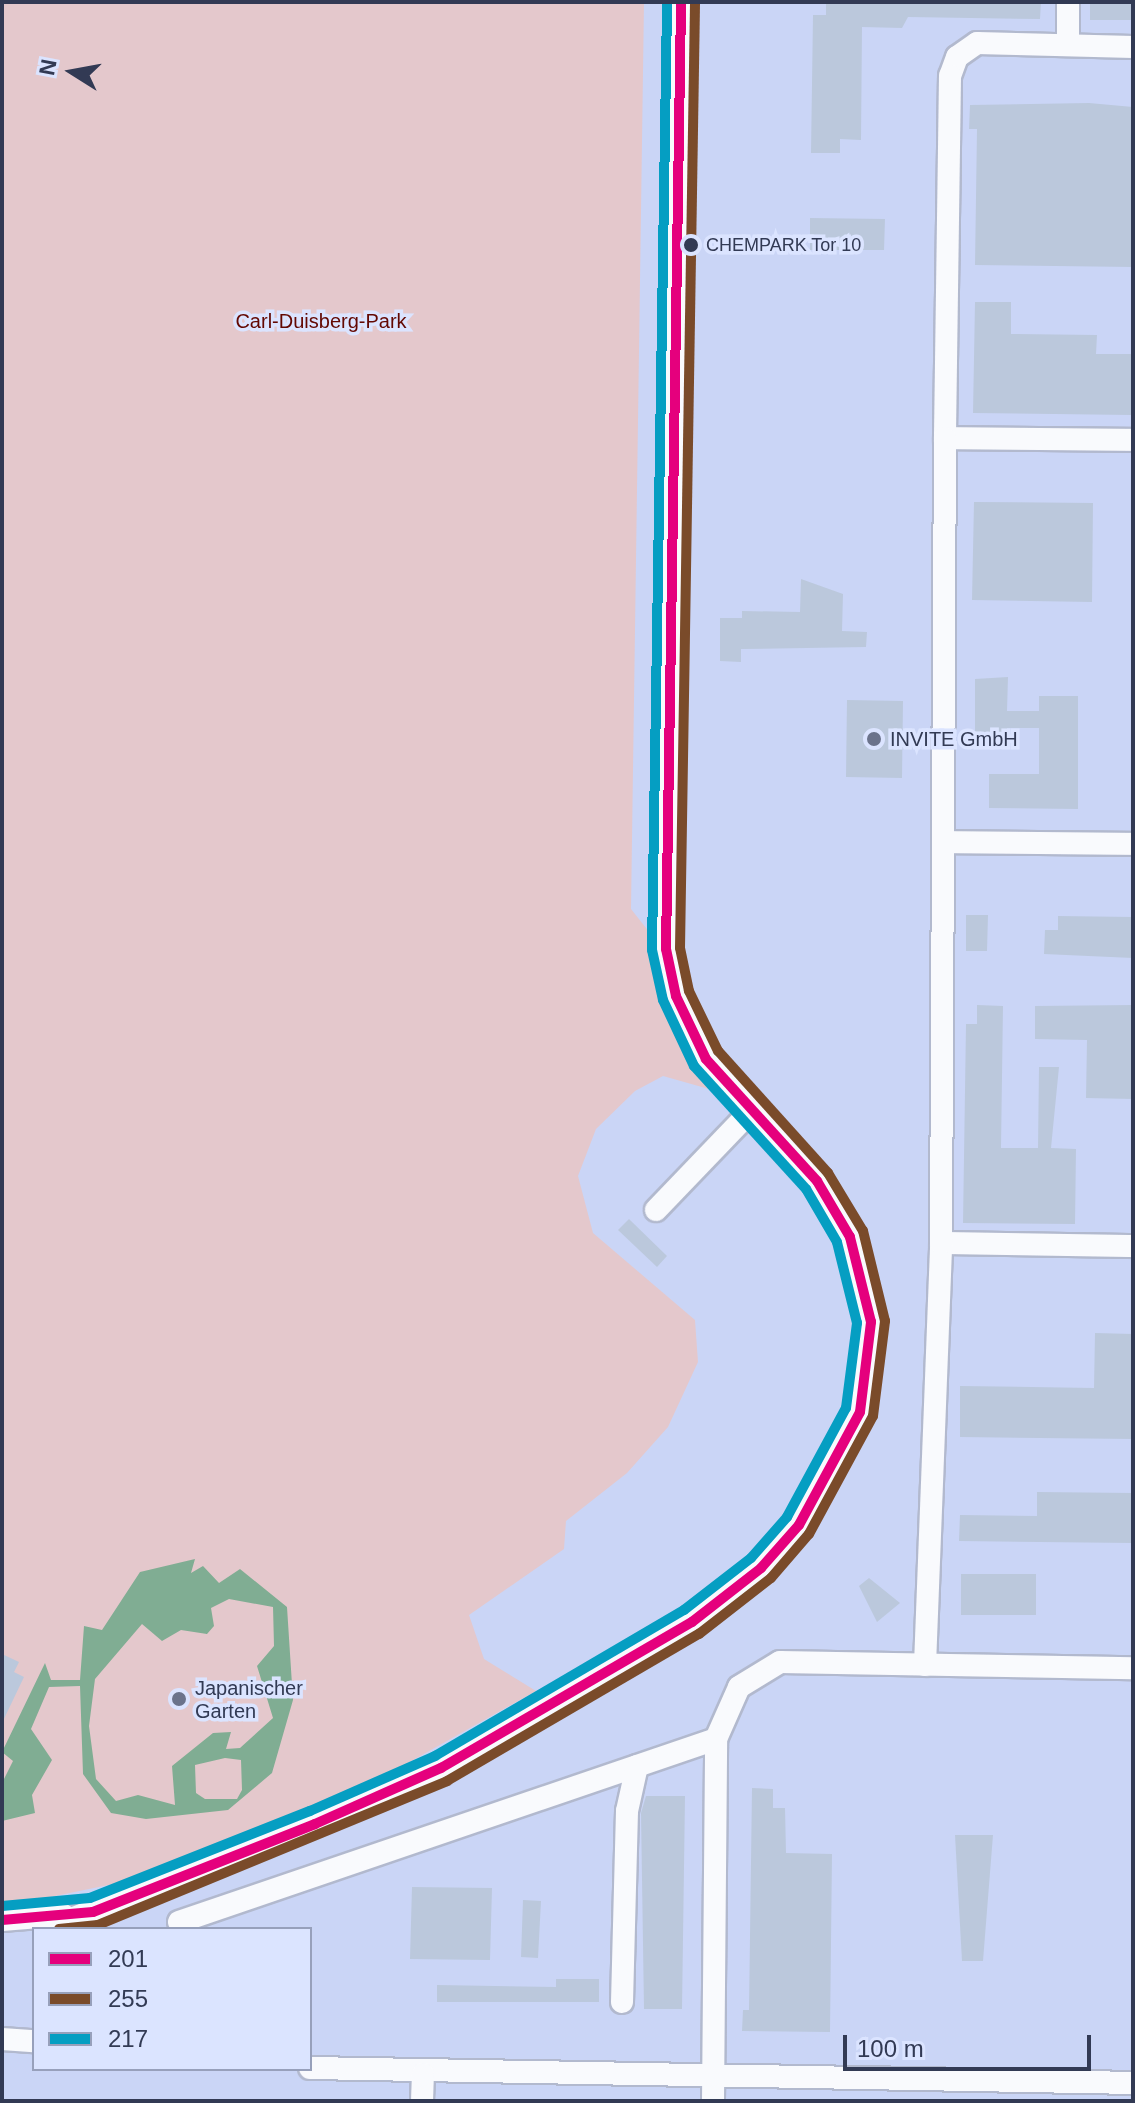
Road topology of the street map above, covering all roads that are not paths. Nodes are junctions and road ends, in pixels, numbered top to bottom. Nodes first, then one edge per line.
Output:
1 (681, 2) edge
2 (1068, 2) edge
3 (1068, 45) junction
4 (1133, 47) edge
5 (945, 438) junction
6 (1133, 440) edge
7 (944, 842) junction
8 (1133, 844) edge
9 (751, 1111) junction
10 (656, 1210) dead end
11 (941, 1243) junction
12 (1133, 1246) edge
13 (925, 1665) junction
14 (1133, 1668) edge
15 (716, 1739) junction
16 (637, 1766) junction
17 (93, 1912) junction
18 (2, 1920) edge
19 (179, 1922) dead end
20 (52, 1927) edge
21 (32, 1932) edge
22 (2, 1934) edge
23 (622, 2002) dead end
24 (2, 2039) edge
25 (32, 2041) edge
26 (312, 2068) edge
27 (423, 2074) junction
28 (715, 2078) junction
29 (1133, 2083) edge
30 (422, 2101) edge
31 (713, 2101) edge

1 - 9 street
2 - 3 street
3 - 4 street
3 - 5 street
5 - 6 street
5 - 7 street
7 - 8 street
7 - 11 street
9 - 10 street
9 - 17 street
11 - 12 street
11 - 13 street
13 - 14 street
13 - 15 street
15 - 16 street
15 - 28 street
16 - 19 street
16 - 23 street
17 - 18 street
17 - 20 street
21 - 22 street
24 - 25 street
26 - 27 street
27 - 28 street
27 - 30 street
28 - 29 street
28 - 31 street

